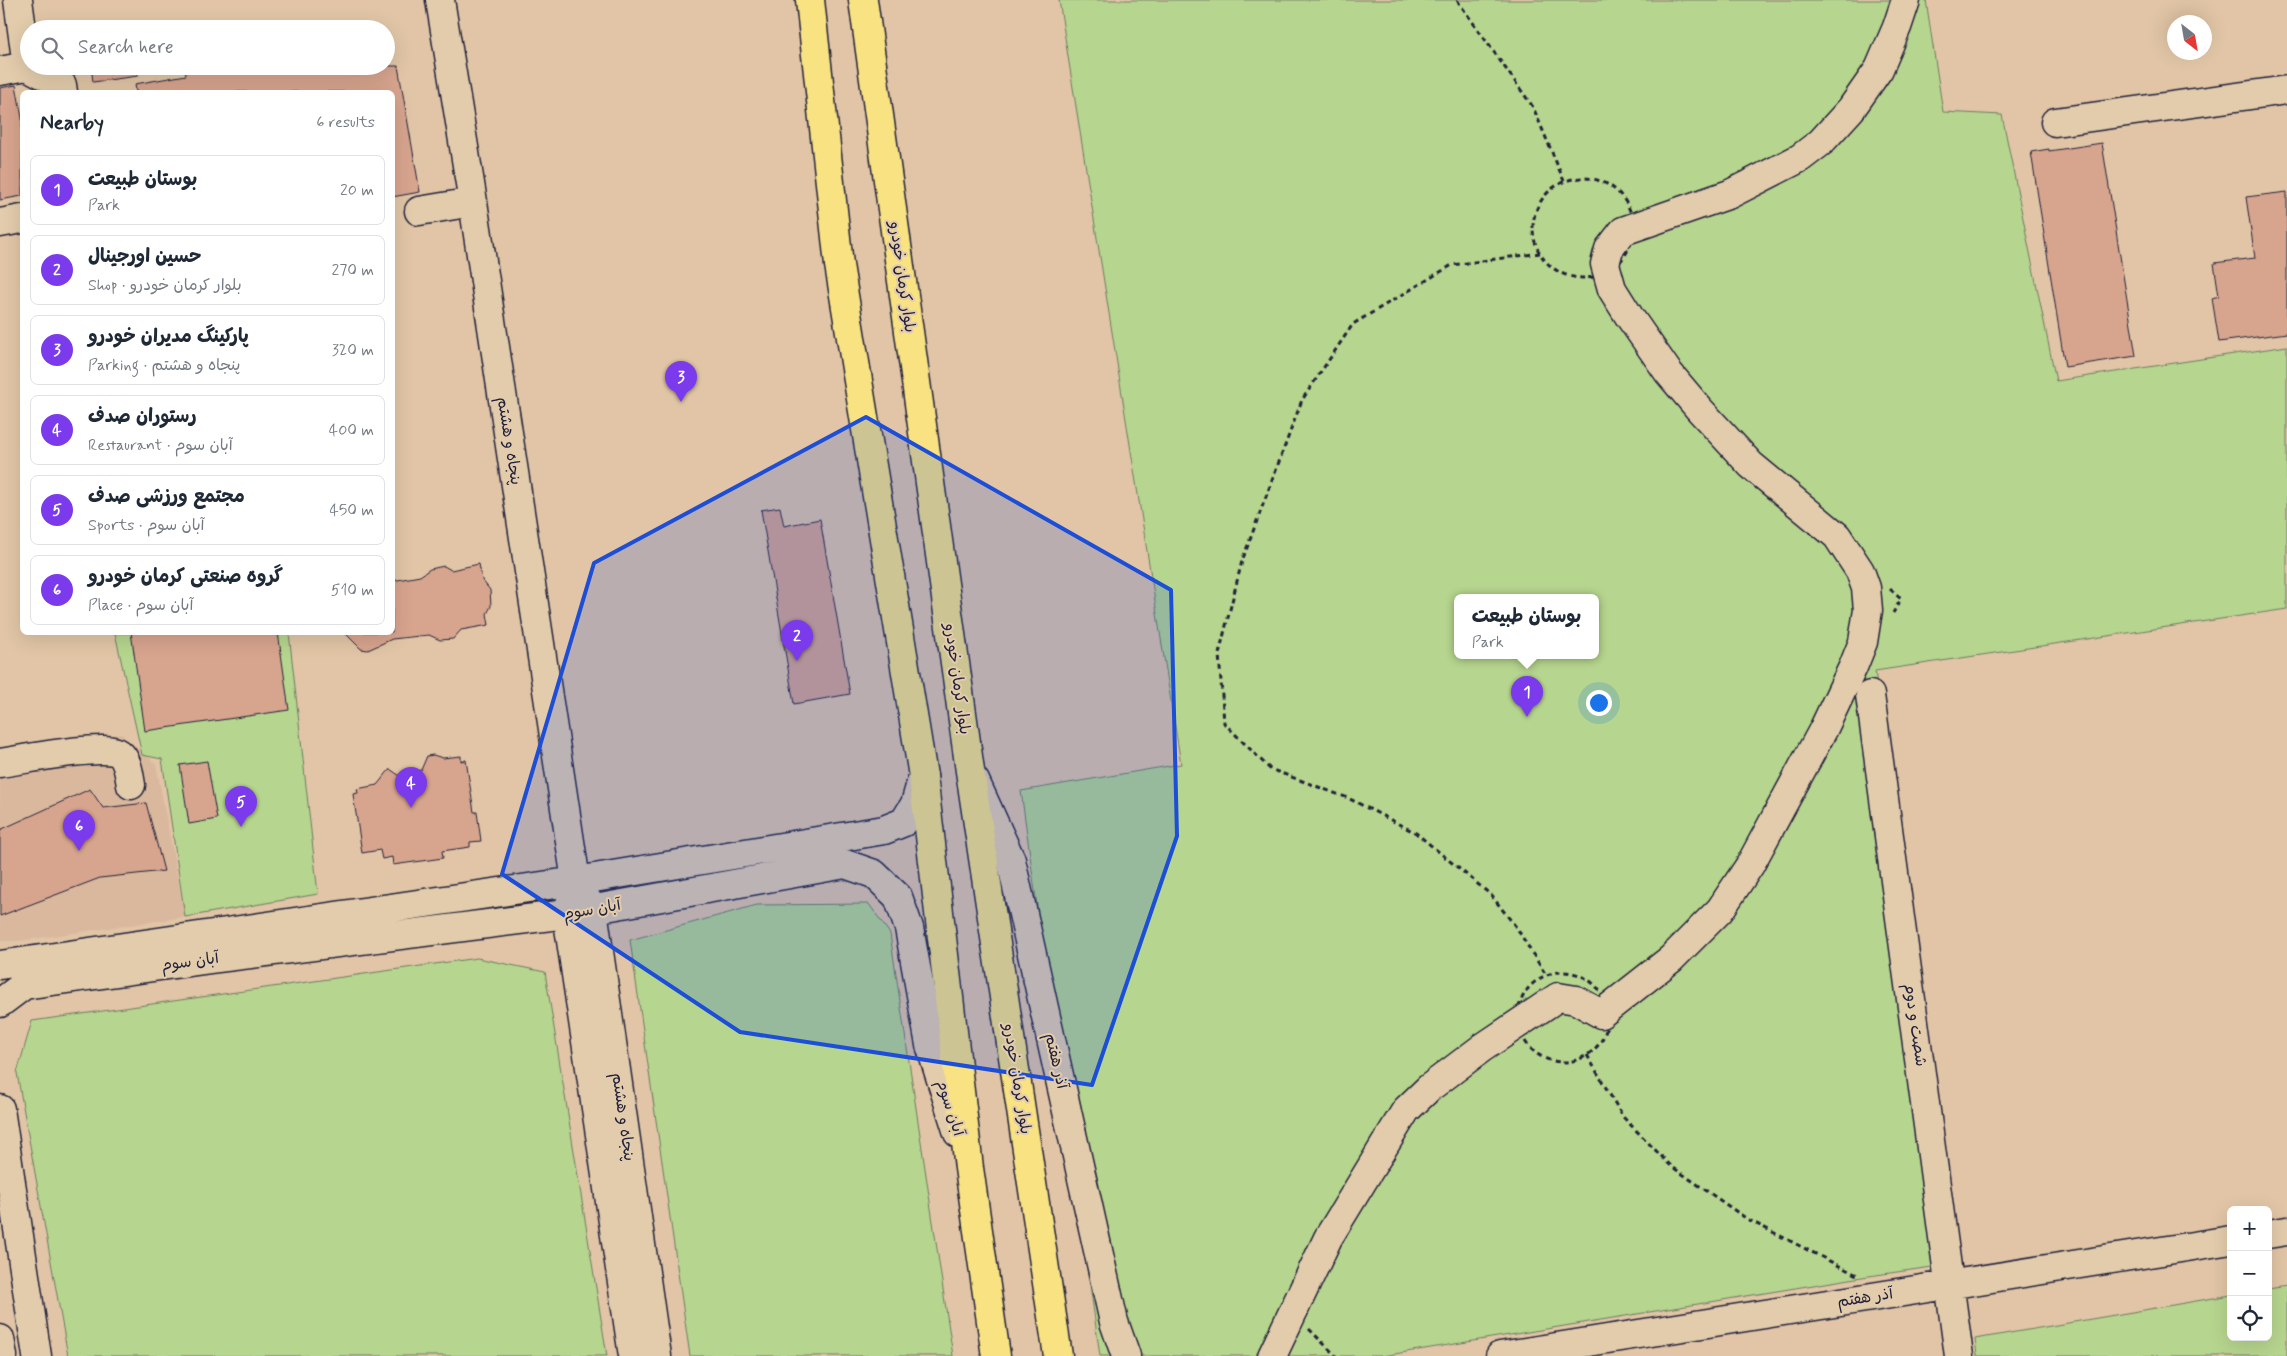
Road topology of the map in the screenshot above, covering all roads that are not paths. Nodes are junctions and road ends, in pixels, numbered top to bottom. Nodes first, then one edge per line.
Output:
1 (18, 0) edge
2 (440, 0) edge
3 (810, 0) edge
4 (863, 0) edge
5 (1906, 0) edge
6 (21, 20) edge
7 (20, 67) edge
8 (0, 71) edge
9 (44, 75) edge
10 (63, 90) edge
11 (2287, 90) edge
12 (2055, 122) dead end
13 (473, 202) junction
14 (419, 211) dead end
15 (20, 219) edge
16 (0, 222) edge
17 (1870, 694) dead end
18 (0, 763) edge
19 (970, 771) junction
20 (923, 776) junction
21 (131, 785) dead end
22 (576, 881) junction
23 (580, 912) junction
24 (0, 965) edge
25 (0, 1003) edge
26 (0, 1109) edge
27 (969, 1168) junction
28 (2287, 1230) edge
29 (2272, 1233) edge
30 (2227, 1241) edge
31 (1950, 1284) junction
32 (0, 1339) edge
33 (3, 1356) edge
34 (37, 1356) edge
35 (633, 1356) edge
36 (657, 1356) edge
37 (996, 1356) edge
38 (1058, 1356) edge
39 (1126, 1356) edge
40 (1272, 1356) edge
41 (1500, 1356) edge
42 (1959, 1356) edge

1 - 6 street
2 - 13 street, پنجاه و هشتم
3 - 20 main road
4 - 19 main road, بلوار کرمان خودرو
5 - 40 street
7 - 8 street
9 - 10 street
11 - 12 street
13 - 14 street
13 - 22 street, پنجاه و هشتم
15 - 16 street
17 - 31 street, شصت و دوم
18 - 21 street
19 - 38 main road, بلوار کرمان خودرو
19 - 39 street, آذر هفتم
20 - 22 street, آبان سوم
20 - 27 main road
22 - 23 street, پنجاه و هشتم
22 - 24 street, آبان سوم
23 - 25 street, آبان سوم
23 - 27 street, آبان سوم
23 - 35 street, پنجاه و هشتم
23 - 36 street, پنجاه و هشتم
26 - 34 street
27 - 37 main road
28 - 29 street
30 - 31 street, آذر هفتم
31 - 41 street, آذر هفتم
31 - 42 street, شصت و دوم
32 - 33 street

